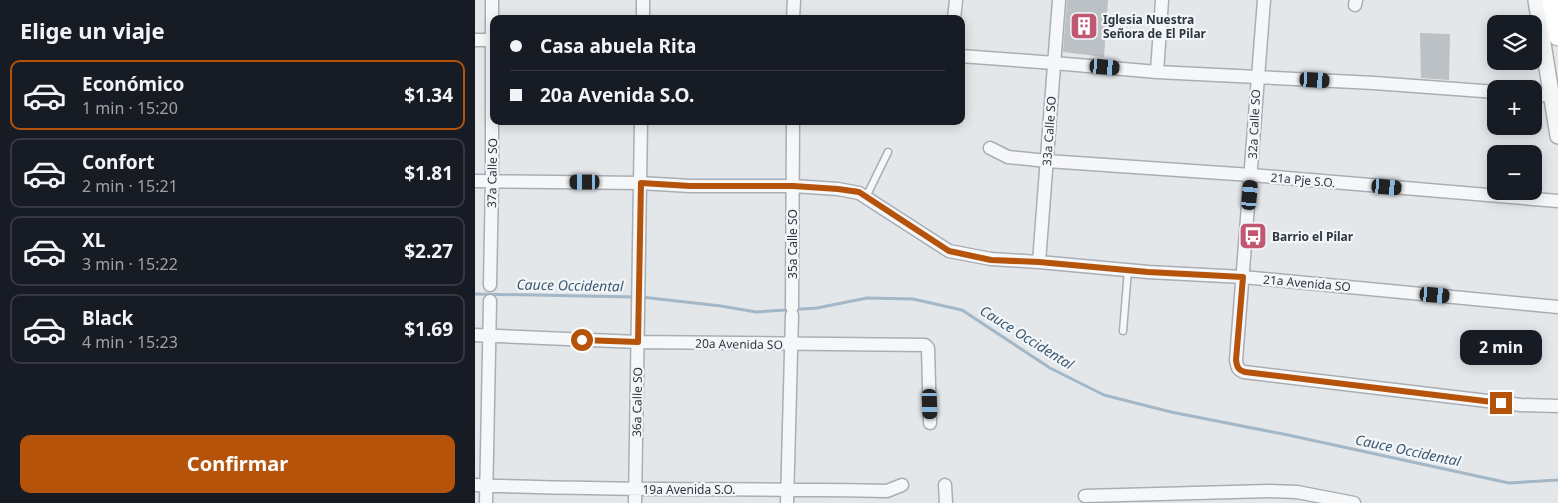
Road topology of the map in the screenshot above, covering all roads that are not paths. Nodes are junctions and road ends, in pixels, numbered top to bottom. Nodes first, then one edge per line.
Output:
1 (492, 0) edge
2 (643, 0) edge
3 (793, 0) edge
4 (956, 0) edge
5 (1059, 0) edge
6 (1162, 0) edge
7 (1263, 0) edge
8 (1536, 0) edge
9 (1552, 0) edge
10 (492, 15) edge
11 (643, 15) edge
12 (793, 15) edge
13 (954, 15) edge
14 (1558, 36) edge
15 (475, 40) edge
16 (490, 40) edge
17 (965, 56) edge
18 (1053, 62) junction
19 (1157, 72) junction
20 (1257, 76) junction
21 (1487, 91) edge
22 (1542, 95) edge
23 (1552, 96) junction
24 (492, 125) edge
25 (641, 125) edge
26 (793, 125) edge
27 (1558, 136) edge
28 (991, 148) dead end
29 (888, 152) dead end
30 (1047, 162) junction
31 (1251, 175) junction
32 (475, 181) edge
33 (492, 181) junction
34 (641, 183) junction
35 (793, 186) junction
36 (866, 197) junction
37 (1558, 201) edge
38 (1039, 262) junction
39 (1128, 270) junction
40 (1243, 277) junction
41 (490, 285) dead end
42 (490, 301) dead end
43 (1558, 307) edge
44 (1123, 331) dead end
45 (475, 334) edge
46 (490, 335) junction
47 (638, 342) junction
48 (791, 345) junction
49 (1558, 406) edge
50 (930, 423) dead end
51 (481, 485) edge
52 (902, 485) dead end
53 (945, 485) dead end
54 (787, 489) junction
55 (635, 490) junction
56 (1085, 496) dead end
57 (1269, 497) edge
58 (486, 503) edge
59 (635, 503) edge
60 (787, 503) edge
61 (945, 503) edge
62 (1354, 503) edge

1 - 10 street, 37a Calle SO
2 - 11 street
3 - 12 street
4 - 13 street
5 - 18 street, 33a Calle SO
6 - 19 street
7 - 20 street, 32a Calle SO
8 - 23 street
9 - 14 main road
15 - 16 street
17 - 18 street
18 - 19 street
18 - 30 street, 33a Calle SO
19 - 20 street
20 - 21 street
20 - 31 street, 32a Calle SO
22 - 23 street
23 - 27 street
24 - 33 street, 37a Calle SO
25 - 34 street, 36a Calle SO
26 - 35 street, 35a Calle SO
28 - 30 street, 21a Pje S.O.
29 - 36 lane
30 - 31 street, 21a Pje S.O.
30 - 38 street, 33a Calle SO
31 - 37 street, 21a Pje S.O.
31 - 40 street, 32a Calle SO
32 - 33 street, 21a Avenida SO
33 - 34 street, 21a Avenida SO
33 - 41 street, 37a Calle SO
34 - 35 street, 21a Avenida SO
34 - 47 street, 36a Calle SO
35 - 36 street, 21a Avenida SO
35 - 48 street, 35a Calle SO
36 - 38 street, 21a Avenida SO
38 - 39 street, 21a Avenida SO
39 - 40 street, 21a Avenida SO
39 - 44 lane
40 - 43 street, 21a Avenida SO
40 - 49 street, 32a Calle SO
42 - 46 street
45 - 46 street, 20a Avenida SO
46 - 47 street, 20a Avenida SO
46 - 51 street
47 - 48 street, 20a Avenida SO
47 - 55 street, 36a Calle SO
48 - 50 street, 20a Avenida SO
48 - 54 street
51 - 55 street, 19a Avenida S.O.
51 - 58 street
52 - 54 street, 19a Avenida S.O.
53 - 61 street
54 - 55 street, 19a Avenida S.O.
54 - 60 street
55 - 59 street, 36a Calle SO
56 - 57 street
57 - 62 street

